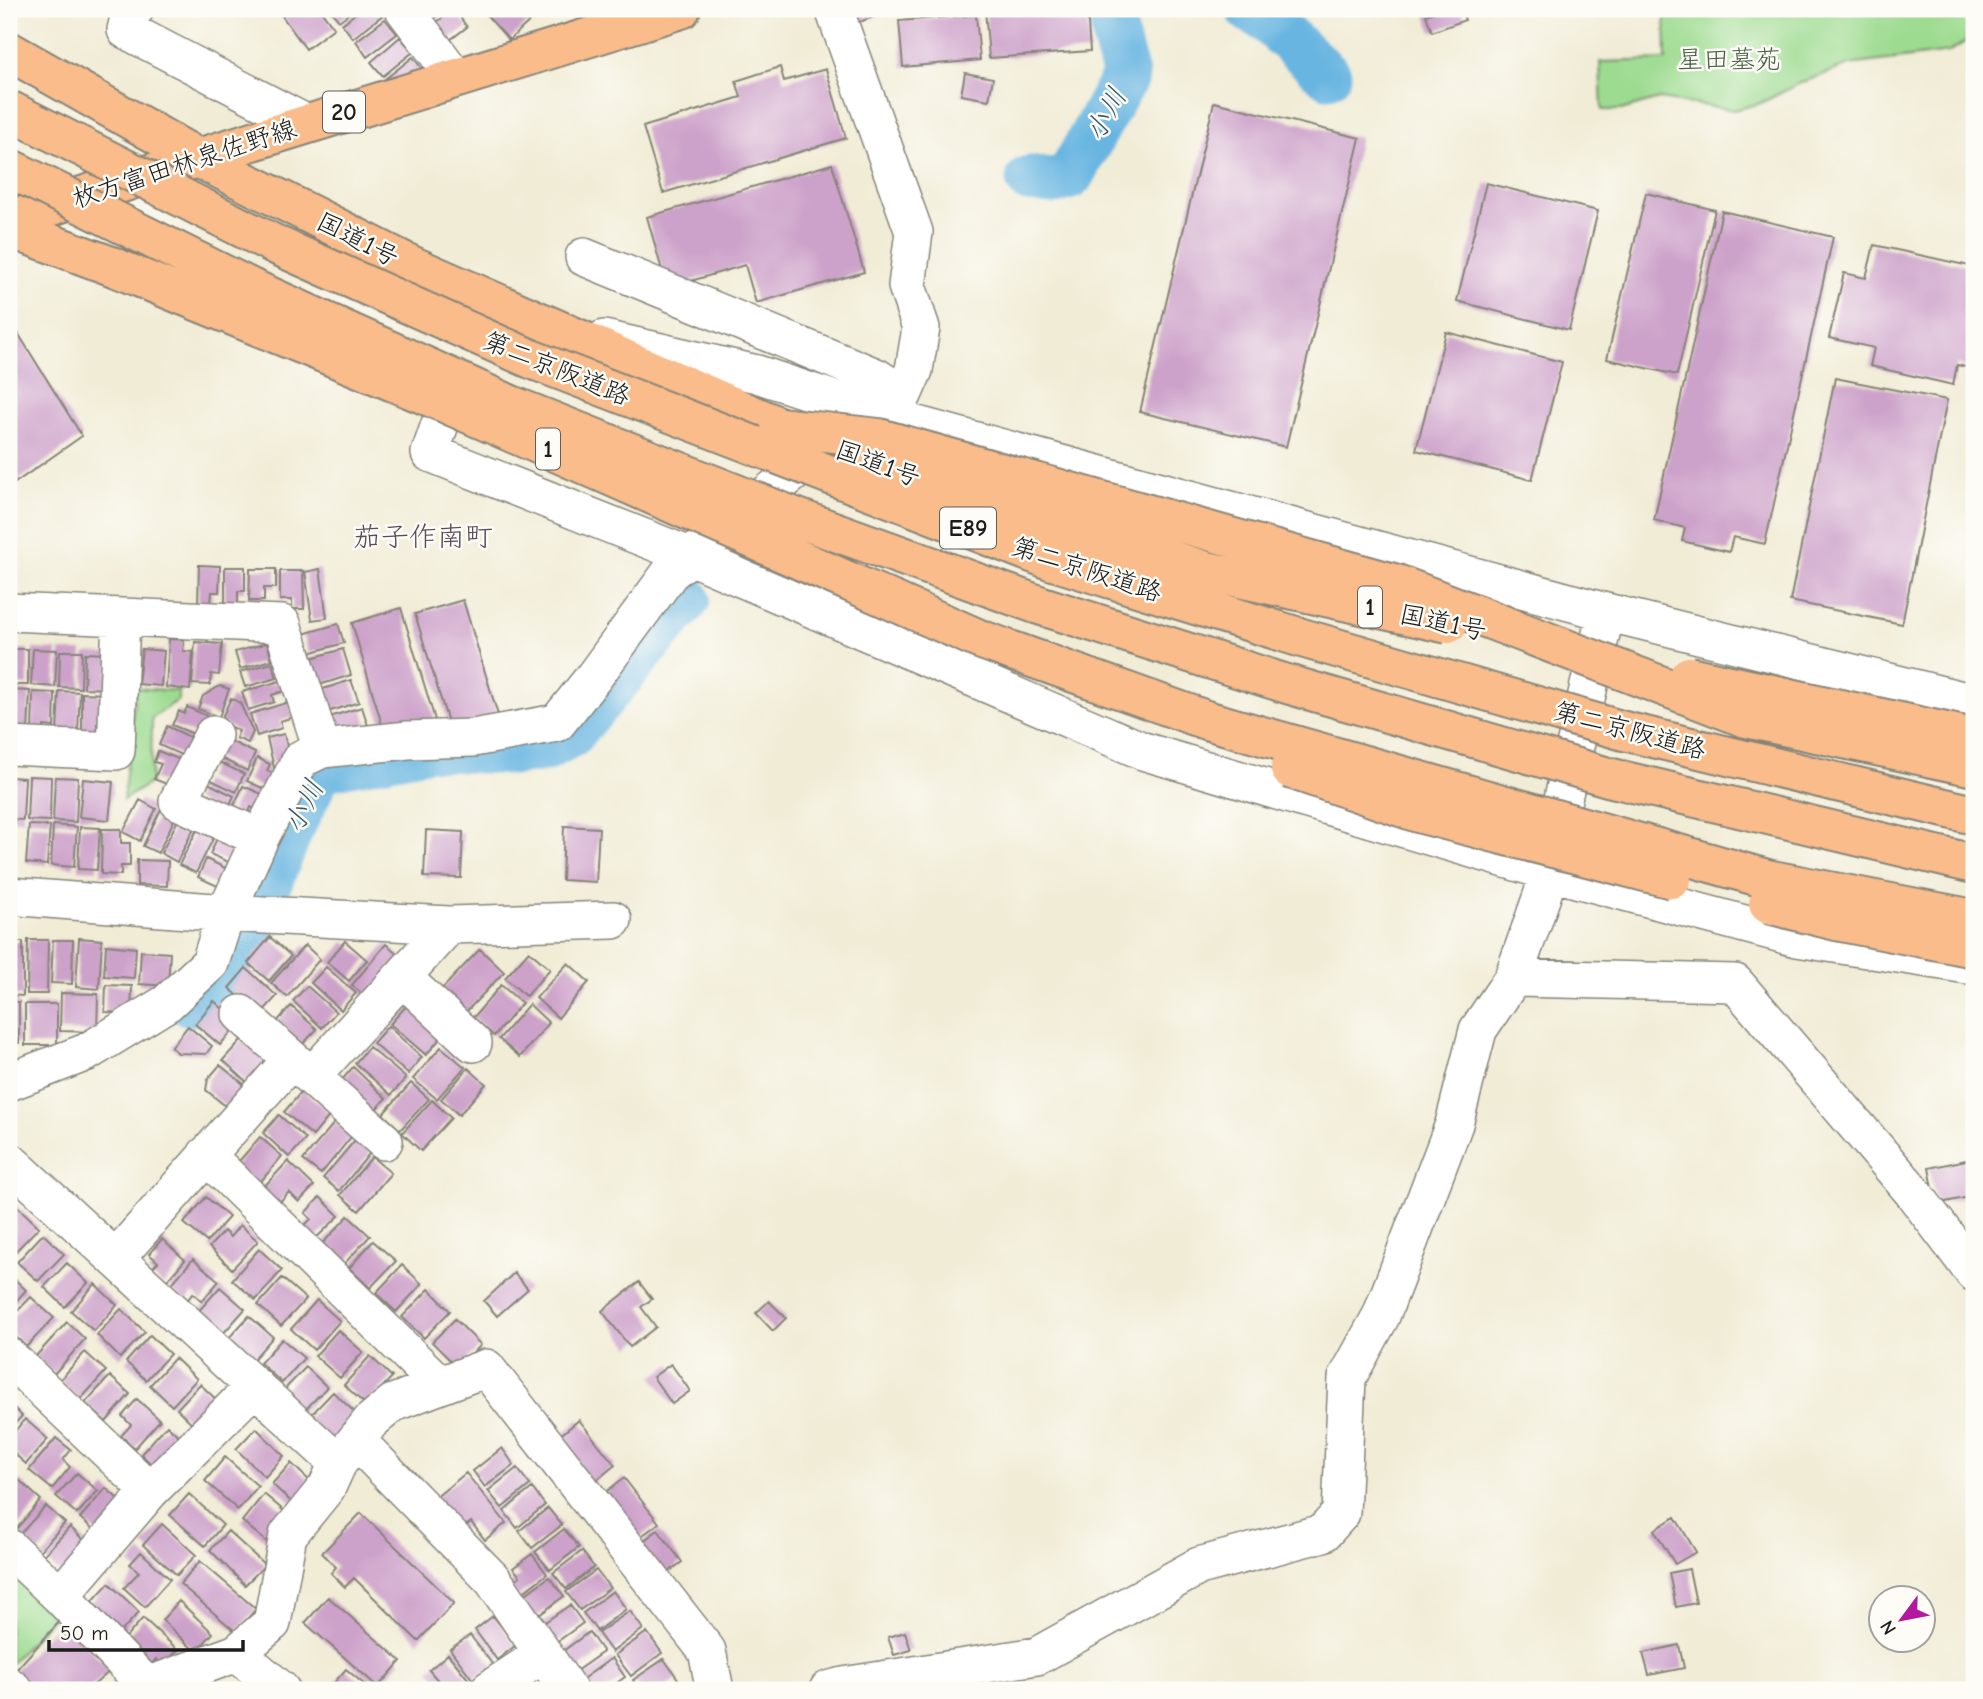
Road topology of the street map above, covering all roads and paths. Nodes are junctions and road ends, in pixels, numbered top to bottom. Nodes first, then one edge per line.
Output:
1 (404, 9) edge
2 (681, 9) edge
3 (834, 9) edge
4 (126, 10) edge
5 (9, 51) edge
6 (456, 78) junction
7 (9, 110) edge
8 (307, 124) junction
9 (198, 158) junction
10 (9, 167) edge
11 (9, 220) edge
12 (9, 228) edge
13 (584, 257) dead end
14 (558, 329) junction
15 (447, 404) junction
16 (890, 404) junction
17 (780, 427) junction
18 (692, 557) junction
19 (9, 612) edge
20 (1606, 612) junction
21 (121, 617) junction
22 (979, 639) junction
23 (1974, 703) edge
24 (213, 735) dead end
25 (1974, 738) edge
26 (9, 746) edge
27 (322, 749) junction
28 (1974, 767) edge
29 (1974, 815) edge
30 (260, 838) junction
31 (1974, 864) edge
32 (1546, 871) junction
33 (9, 896) edge
34 (240, 914) junction
35 (1974, 919) edge
36 (613, 920) dead end
37 (449, 925) junction
38 (1974, 948) edge
39 (1974, 966) edge
40 (402, 977) junction
41 (1513, 978) junction
42 (241, 1014) dead end
43 (473, 1043) dead end
44 (302, 1068) junction
45 (9, 1082) edge
46 (384, 1141) dead end
47 (205, 1155) junction
48 (9, 1161) edge
49 (116, 1258) junction
50 (1974, 1273) edge
51 (9, 1357) edge
52 (439, 1384) junction
53 (255, 1386) junction
54 (347, 1452) junction
55 (150, 1491) junction
56 (9, 1548) edge
57 (60, 1595) junction
58 (237, 1653) junction
59 (543, 1654) junction
60 (9, 1686) edge
61 (145, 1688) edge
62 (14, 1690) edge
63 (281, 1690) edge
64 (489, 1690) edge
65 (568, 1690) edge
66 (715, 1690) edge
67 (828, 1690) edge

1 - 6 street
2 - 6 main road, 枚方富田林泉佐野線 / 20
3 - 16 street
4 - 8 street
5 - 9 main road, 国道1号 / 1
6 - 8 main road, 枚方富田林泉佐野線 / 20
7 - 29 main road, 第二京阪道路 / E89, bridge
8 - 9 main road, 枚方富田林泉佐野線 / 20
9 - 11 main road, 枚方富田林泉佐野線 / 20
9 - 14 main road, 国道1号 / 1
10 - 31 main road, 第二京阪道路 / E89, bridge
12 - 15 main road, 1, bridge
13 - 16 street
14 - 16 street
14 - 17 main road, 国道1号 / 1
15 - 18 street
15 - 22 main road, 1, bridge
16 - 18 street
16 - 20 street
17 - 25 main road, 国道1号 / 1, bridge
17 - 28 main road, bridge
18 - 27 street
18 - 32 street
19 - 21 street
20 - 23 street
20 - 32 street
21 - 26 street
21 - 27 street
22 - 35 main road, 1, bridge
22 - 38 main road, bridge
24 - 30 street
27 - 30 street
30 - 34 street
32 - 39 street
32 - 41 street
33 - 34 street
34 - 37 street
34 - 45 street
36 - 37 street
37 - 40 street
40 - 43 street
40 - 44 street
41 - 50 street
41 - 67 street
42 - 44 street
44 - 46 street
44 - 47 street
47 - 49 street
47 - 52 street
48 - 49 street
49 - 53 street
51 - 55 street
52 - 54 street
52 - 66 street
53 - 54 street
53 - 55 street
54 - 58 street
54 - 59 street
55 - 57 street
56 - 57 street
57 - 61 street
58 - 61 street
58 - 63 street
59 - 64 street
59 - 65 street
60 - 62 street

